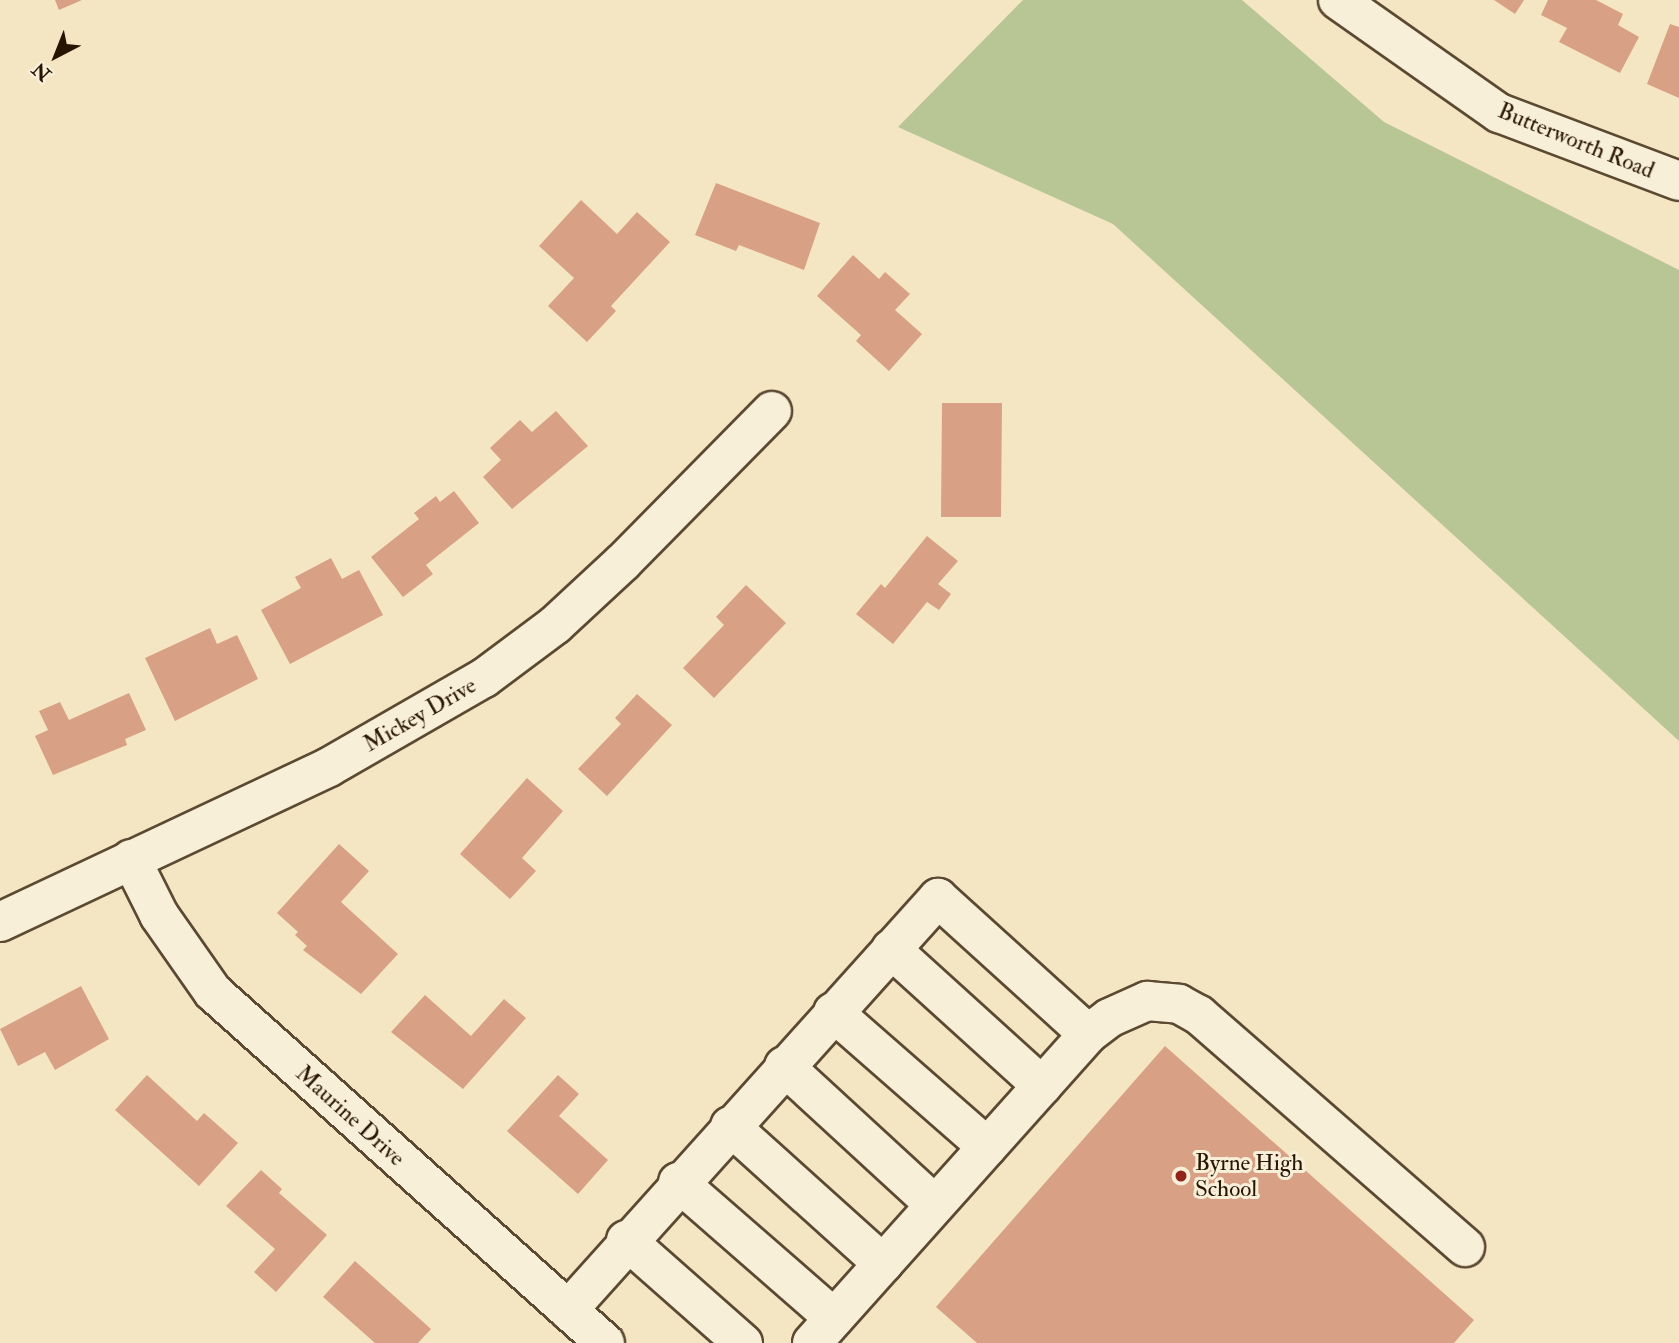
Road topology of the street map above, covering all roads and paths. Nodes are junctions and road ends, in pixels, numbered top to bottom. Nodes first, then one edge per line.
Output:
1 (1338, 0) edge
2 (1679, 181) edge
3 (772, 411) dead end
4 (131, 859) junction
5 (0, 922) edge
6 (891, 949) junction
7 (834, 1012) junction
8 (1088, 1034) junction
9 (784, 1066) junction
10 (1042, 1086) junction
11 (730, 1126) junction
12 (987, 1147) junction
13 (678, 1182) junction
14 (935, 1205) junction
15 (626, 1240) junction
16 (1465, 1247) dead end
17 (883, 1264) junction
18 (568, 1310) junction
19 (823, 1331) edge
20 (605, 1343) edge
21 (743, 1343) edge

1 - 2 street, Butterworth Road
3 - 4 street, Mickey Drive
4 - 5 street, Mickey Drive
4 - 18 street, Maurine Drive
6 - 7 street
6 - 8 street
6 - 10 street
7 - 9 street
7 - 12 street
8 - 10 street
8 - 16 street
9 - 11 street
9 - 14 street
10 - 12 street
11 - 13 street
11 - 17 street
12 - 14 street
13 - 15 street
13 - 19 street
14 - 17 street
15 - 18 street
15 - 21 street
17 - 19 street
18 - 20 street, Maurine Drive

